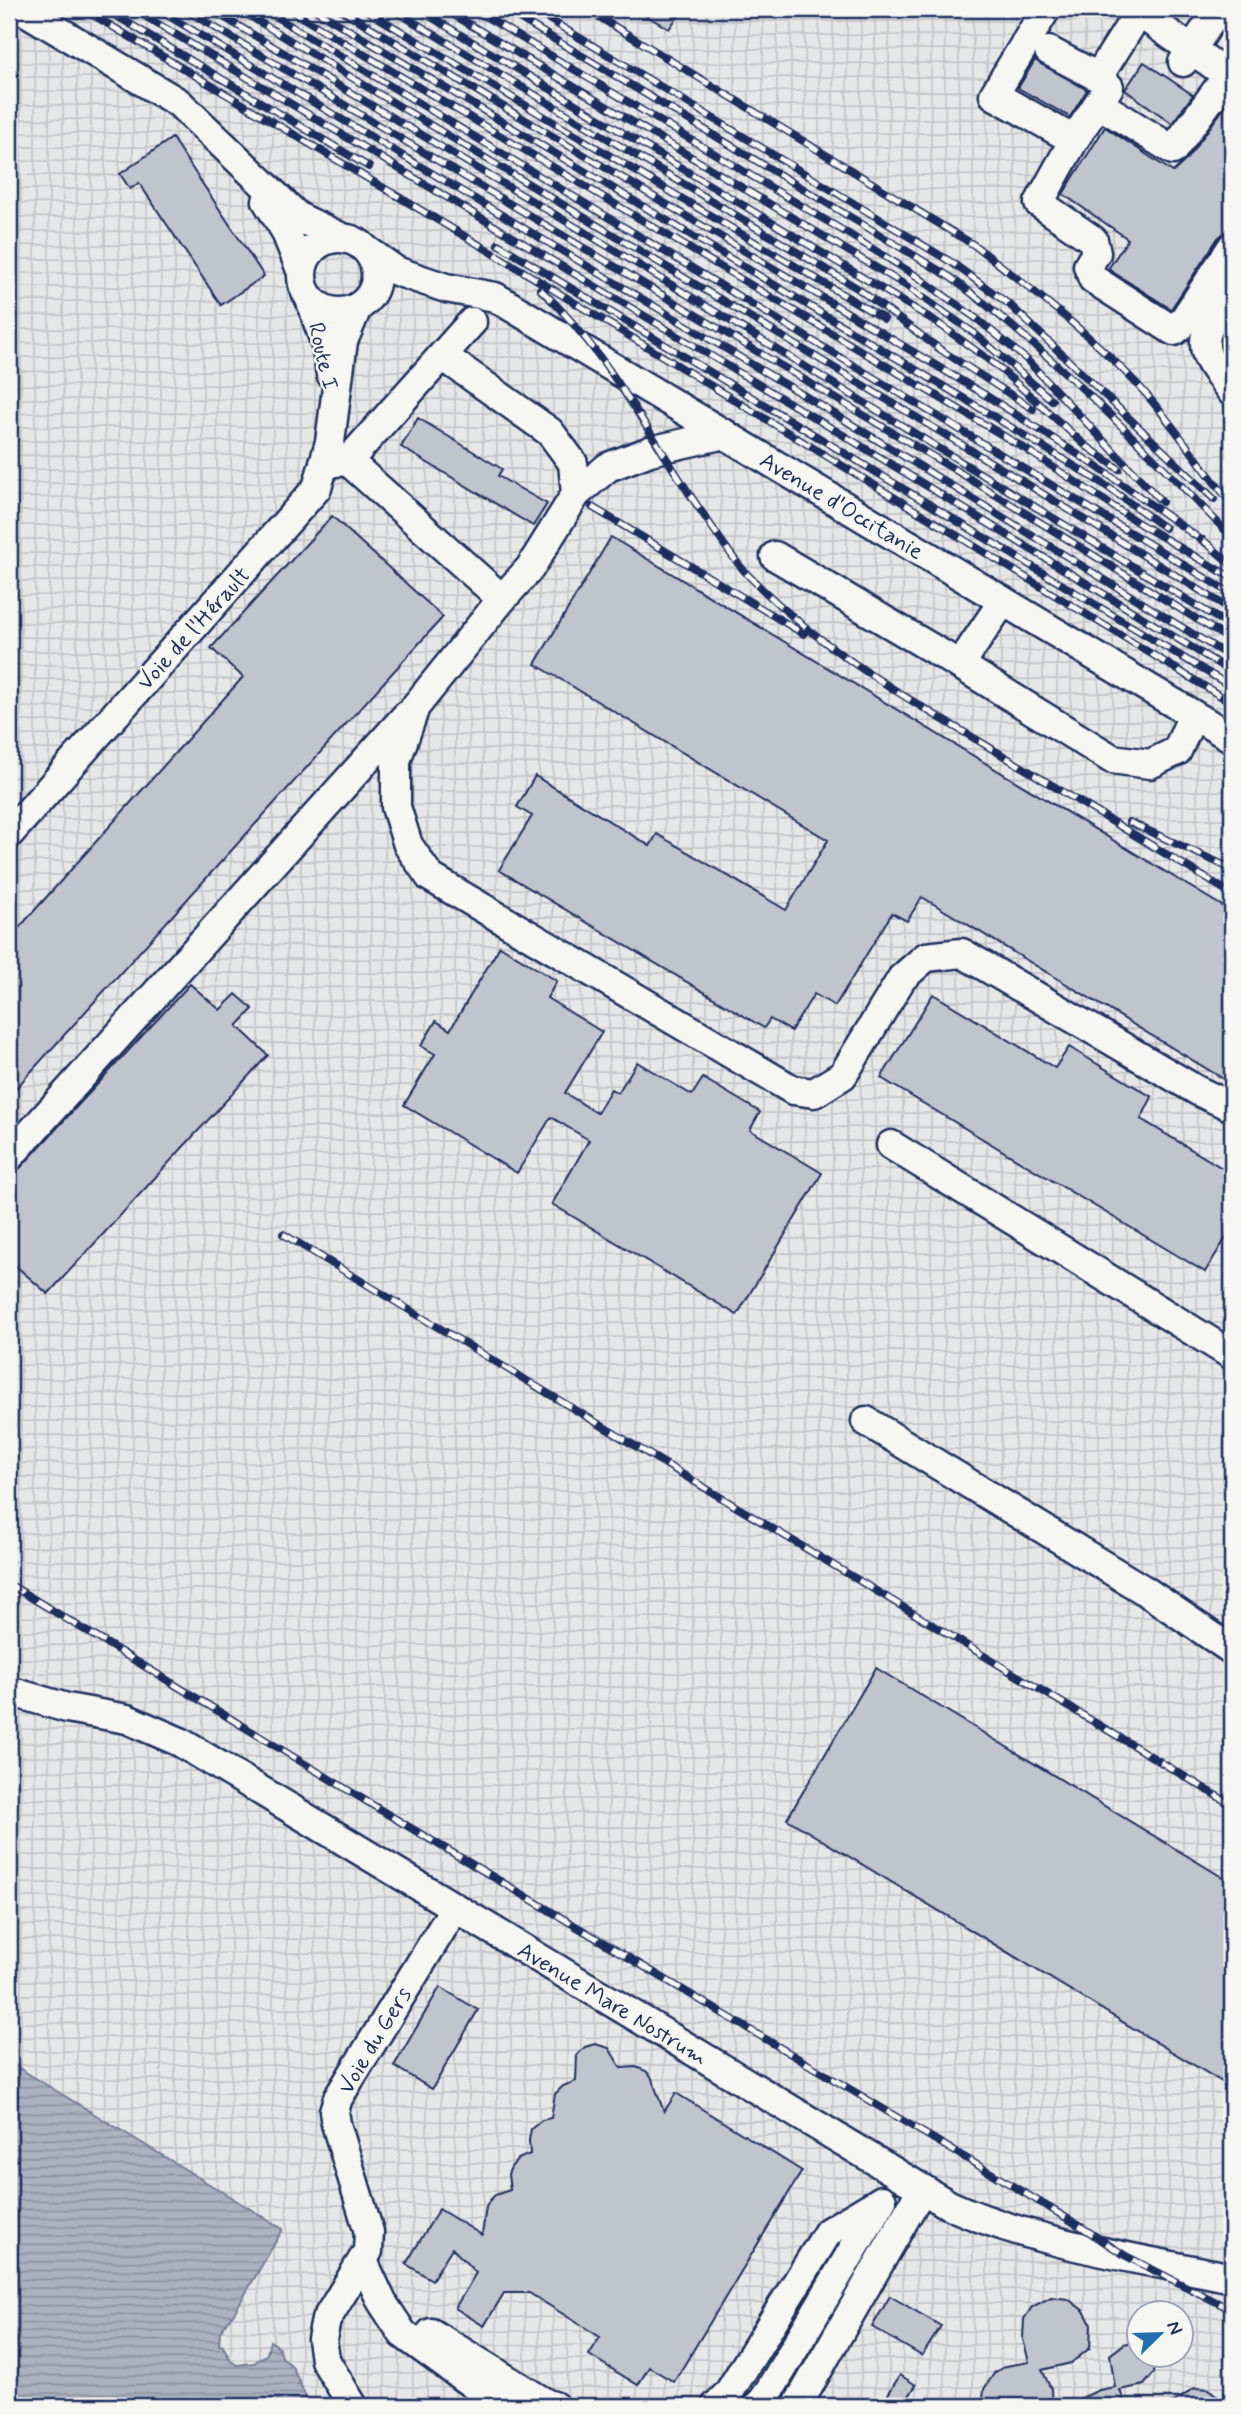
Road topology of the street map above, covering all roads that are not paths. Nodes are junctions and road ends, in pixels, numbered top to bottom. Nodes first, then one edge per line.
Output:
1 (22, 9) edge
2 (1046, 9) edge
3 (1220, 9) edge
4 (1137, 10) edge
5 (1232, 16) edge
6 (1049, 51) dead end
7 (1187, 55) junction
8 (1230, 76) edge
9 (1099, 90) junction
10 (1072, 157) junction
11 (251, 174) junction
12 (340, 237) junction
13 (1232, 247) edge
14 (369, 252) junction
15 (301, 270) junction
16 (446, 288) junction
17 (1232, 290) edge
18 (310, 299) junction
19 (360, 307) junction
20 (472, 322) dead end
21 (443, 356) junction
22 (1232, 392) edge
23 (335, 400) junction
24 (725, 434) junction
25 (336, 462) junction
26 (576, 494) junction
27 (775, 556) dead end
28 (502, 599) junction
29 (1003, 601) junction
30 (960, 665) junction
31 (415, 707) junction
32 (1193, 715) junction
33 (1232, 738) edge
34 (9, 834) edge
35 (1232, 1107) edge
36 (891, 1145) dead end
37 (9, 1157) edge
38 (1232, 1355) edge
39 (866, 1421) dead end
40 (1232, 1650) edge
41 (9, 1691) edge
42 (454, 1909) junction
43 (897, 2174) junction
44 (922, 2189) junction
45 (882, 2200) junction
46 (363, 2261) junction
47 (1232, 2278) edge
48 (447, 2354) junction
49 (353, 2406) edge
50 (510, 2406) edge
51 (554, 2406) edge
52 (716, 2406) edge
53 (758, 2406) edge
54 (797, 2406) edge

1 - 11 street, Avenue d'Occitanie
2 - 10 street
3 - 5 main road
3 - 7 street
4 - 7 street
4 - 9 street
6 - 9 street
7 - 8 street
8 - 9 street
9 - 10 street
10 - 13 street
11 - 12 street, Avenue d'Occitanie
11 - 15 street, Avenue d'Occitanie
12 - 14 street, Avenue d'Occitanie
12 - 15 street
14 - 16 street, Avenue d'Occitanie
14 - 19 street
15 - 18 street, Avenue d'Occitanie
16 - 19 street, Avenue d'Occitanie
16 - 24 street, Avenue d'Occitanie
17 - 22 street
18 - 19 street, Avenue d'Occitanie
18 - 23 street, Route I
19 - 23 street, Route I
20 - 21 street
21 - 25 street
21 - 26 street
23 - 25 street, Voie de l'Hérault
24 - 26 street
24 - 29 street, Avenue d'Occitanie
25 - 28 street
25 - 34 street, Voie de l'Hérault
26 - 28 street
27 - 30 street
28 - 31 street
29 - 30 street
29 - 32 street, Avenue d'Occitanie
30 - 32 street
31 - 35 street
31 - 37 street
32 - 33 street, Avenue d'Occitanie
36 - 38 street
39 - 40 street
41 - 42 street, Avenue Mare Nostrum
42 - 43 street, Avenue Mare Nostrum
42 - 46 street, Voie du Gers
43 - 44 street, Avenue Mare Nostrum
43 - 45 street
44 - 47 street, Avenue Mare Nostrum
44 - 54 street
45 - 52 street
45 - 53 street
46 - 48 street
46 - 49 street, Voie du Gers
48 - 50 street
48 - 51 street

